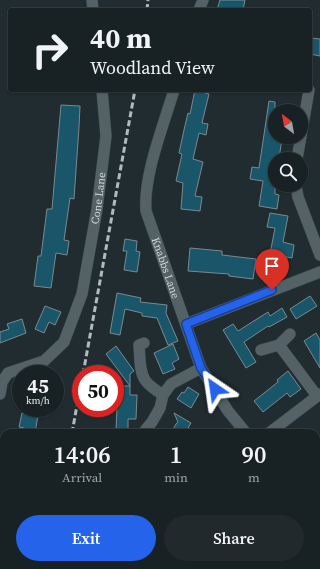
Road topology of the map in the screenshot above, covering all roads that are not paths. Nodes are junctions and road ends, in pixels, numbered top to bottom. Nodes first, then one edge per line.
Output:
1 (102, 92) edge
2 (173, 92) edge
3 (309, 92) edge
4 (298, 152) edge
5 (297, 192) edge
6 (320, 255) edge
7 (320, 272) edge
8 (186, 324) junction
9 (290, 334) dead end
10 (144, 343) dead end
11 (279, 345) junction
12 (260, 350) dead end
13 (201, 368) junction
14 (0, 394) edge
15 (163, 395) junction
16 (319, 395) edge
17 (146, 429) edge
18 (243, 429) edge
19 (274, 429) edge

1 - 14 street, Cone Lane
2 - 8 street, Knabbs Lane
3 - 4 street
5 - 6 street
7 - 8 street
8 - 13 street, Knabbs Lane
9 - 11 street
10 - 15 street
11 - 12 street
11 - 16 street
13 - 15 street
13 - 18 street, Knabbs Lane
15 - 17 street
16 - 19 street

